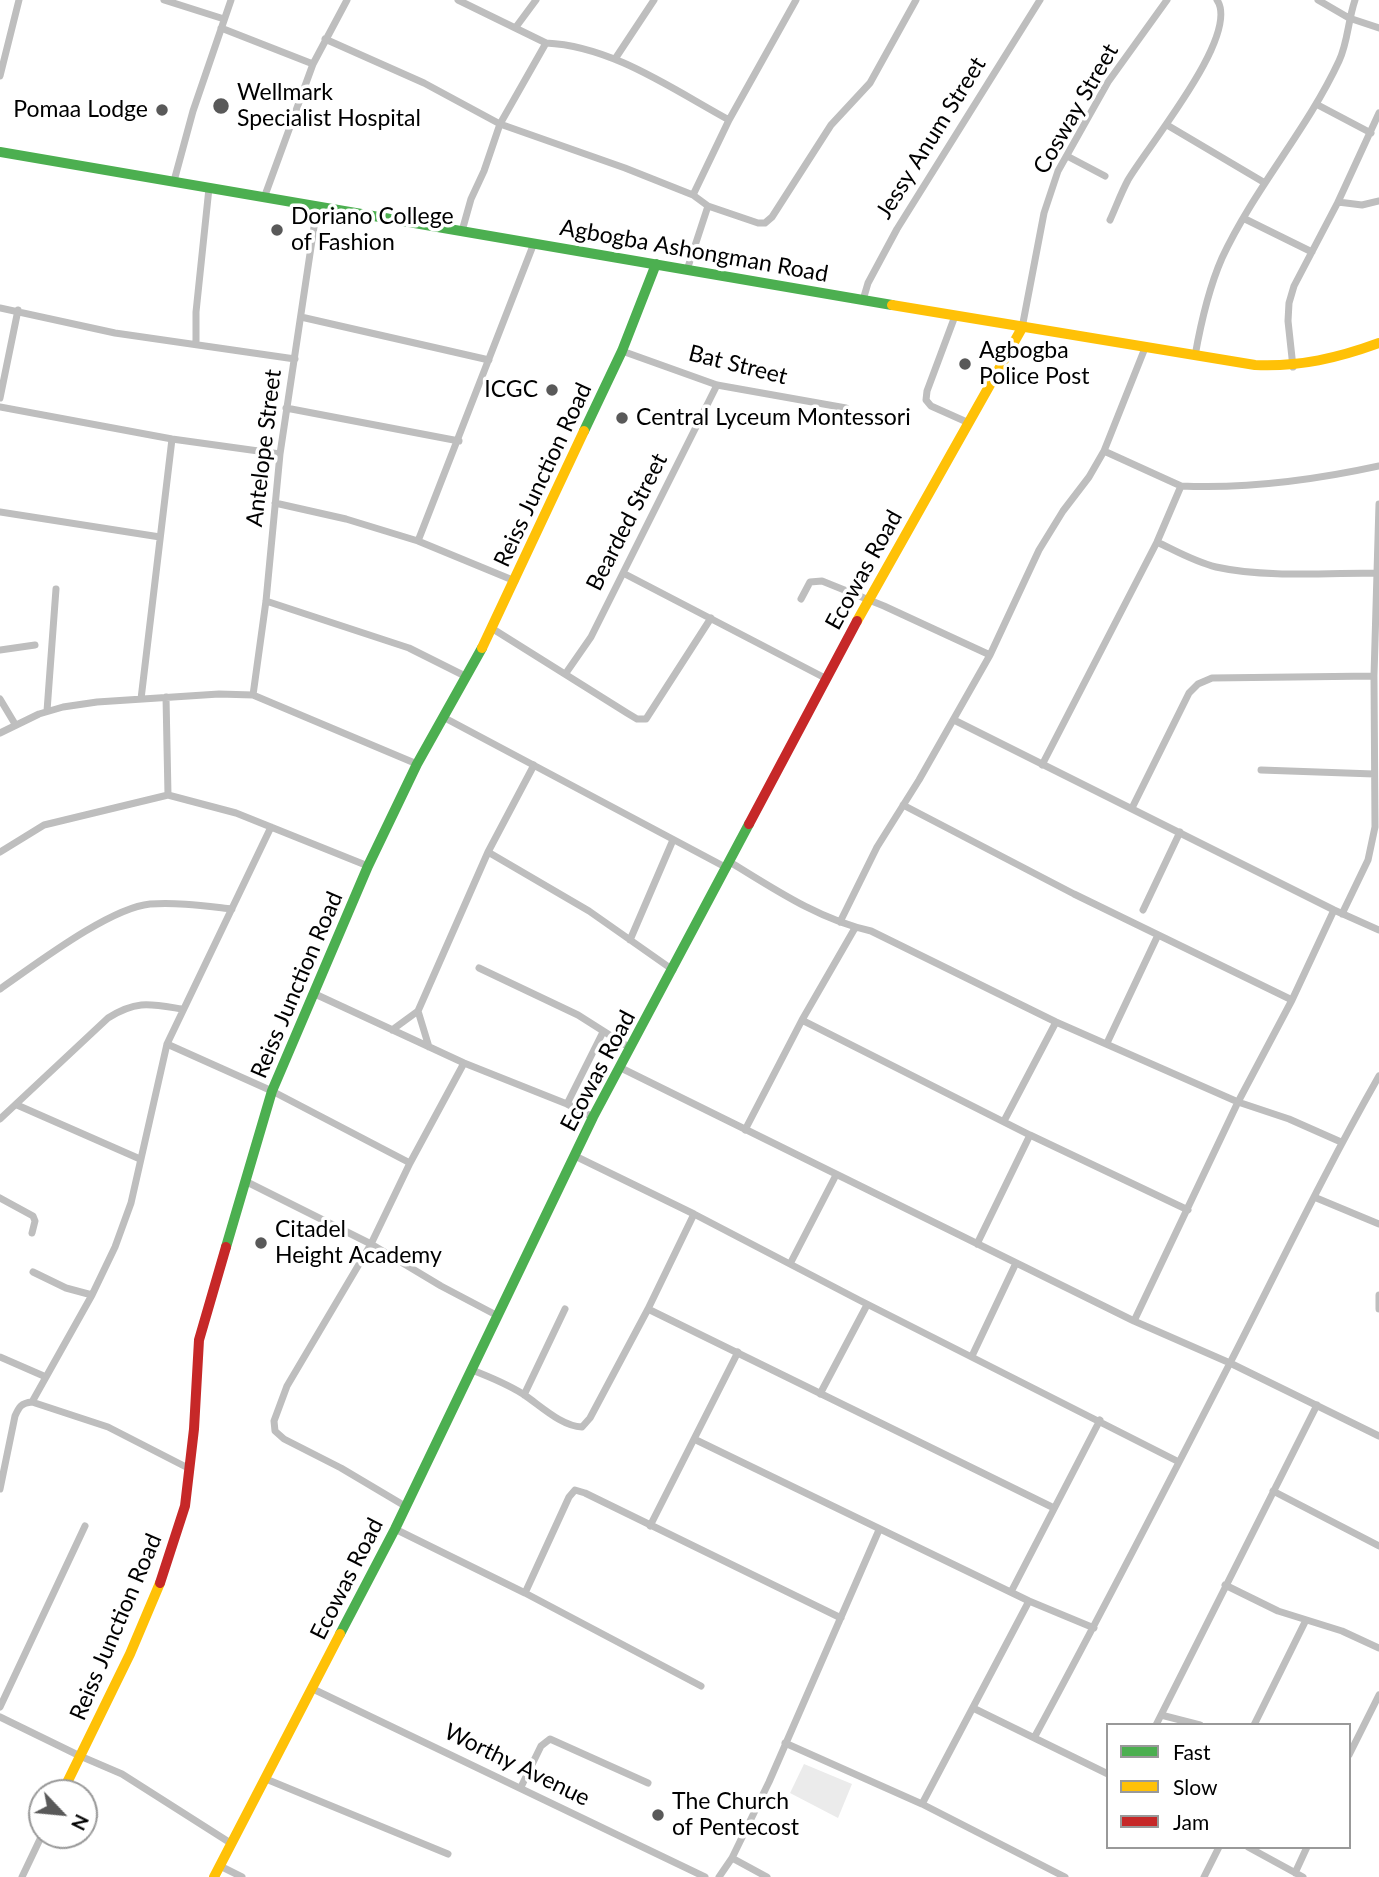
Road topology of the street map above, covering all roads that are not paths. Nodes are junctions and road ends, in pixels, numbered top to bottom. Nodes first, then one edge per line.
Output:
1 (19, 0) edge
2 (164, 0) edge
3 (231, 0) edge
4 (347, 0) edge
5 (458, 0) edge
6 (536, 0) edge
7 (654, 0) edge
8 (796, 0) edge
9 (916, 0) edge
10 (1040, 0) edge
11 (1167, 0) edge
12 (1217, 0) edge
13 (1318, 0) edge
14 (1356, 0) edge
15 (1349, 18) junction
16 (224, 19) junction
17 (516, 27) junction
18 (221, 28) junction
19 (1379, 28) edge
20 (325, 39) junction
21 (546, 43) junction
22 (615, 59) junction
23 (313, 64) junction
24 (0, 76) edge
25 (1316, 103) junction
26 (1379, 113) edge
27 (729, 120) junction
28 (500, 124) junction
29 (1167, 125) junction
30 (1371, 133) junction
31 (0, 152) edge
32 (1067, 156) junction
33 (1105, 176) dead end
34 (174, 181) junction
35 (1265, 183) junction
36 (209, 188) junction
37 (693, 195) junction
38 (264, 198) junction
39 (1379, 201) edge
40 (1338, 202) junction
41 (708, 206) junction
42 (317, 207) junction
43 (1245, 219) junction
44 (1111, 220) dead end
45 (462, 231) junction
46 (534, 243) junction
47 (1312, 252) junction
48 (656, 264) junction
49 (687, 270) junction
50 (863, 300) junction
51 (0, 308) edge
52 (18, 310) junction
53 (955, 316) junction
54 (301, 317) junction
55 (1022, 328) junction
56 (196, 343) junction
57 (1379, 343) edge
58 (1145, 348) junction
59 (622, 351) junction
60 (1195, 356) junction
61 (295, 359) junction
62 (489, 360) junction
63 (1293, 367) junction
64 (717, 384) junction
65 (0, 398) edge
66 (0, 407) edge
67 (286, 408) junction
68 (846, 408) dead end
69 (969, 423) junction
70 (172, 439) junction
71 (458, 441) junction
72 (1104, 450) junction
73 (280, 454) junction
74 (1379, 466) edge
75 (1181, 486) junction
76 (275, 503) junction
77 (1379, 504) edge
78 (0, 512) edge
79 (160, 537) junction
80 (418, 541) junction
81 (1157, 542) junction
82 (623, 573) junction
83 (1378, 573) edge
84 (515, 581) junction
85 (56, 589) dead end
86 (801, 599) dead end
87 (869, 600) junction
88 (266, 601) junction
89 (711, 618) junction
90 (493, 629) junction
91 (35, 645) dead end
92 (0, 650) edge
93 (990, 655) junction
94 (566, 673) junction
95 (465, 676) junction
96 (1374, 676) junction
97 (825, 678) junction
98 (253, 695) junction
99 (166, 698) junction
100 (0, 699) edge
101 (141, 699) junction
102 (47, 711) junction
103 (443, 718) junction
104 (954, 720) junction
105 (16, 724) junction
106 (0, 733) edge
107 (416, 764) junction
108 (534, 765) junction
109 (1042, 765) junction
110 (1261, 770) dead end
111 (1374, 774) junction
112 (168, 795) junction
113 (903, 805) junction
114 (1132, 808) junction
115 (271, 827) junction
116 (1180, 832) junction
117 (673, 840) junction
118 (0, 852) edge
119 (488, 852) junction
120 (728, 865) junction
121 (368, 866) junction
122 (232, 909) junction
123 (1143, 910) dead end
124 (1334, 910) junction
125 (1342, 914) junction
126 (840, 922) junction
127 (855, 928) junction
128 (1379, 930) edge
129 (1158, 935) junction
130 (630, 940) junction
131 (479, 968) dead end
132 (673, 970) junction
133 (0, 989) edge
134 (315, 994) junction
135 (1292, 1000) junction
136 (182, 1009) junction
137 (418, 1011) junction
138 (802, 1020) junction
139 (1056, 1022) junction
140 (392, 1030) junction
141 (603, 1032) junction
142 (1107, 1043) junction
143 (167, 1044) junction
144 (429, 1047) junction
145 (630, 1048) junction
146 (464, 1063) junction
147 (619, 1067) junction
148 (1379, 1076) edge
149 (272, 1091) junction
150 (1238, 1102) junction
151 (567, 1104) junction
152 (17, 1105) junction
153 (593, 1117) junction
154 (0, 1119) edge
155 (1004, 1121) junction
156 (745, 1130) junction
157 (1030, 1135) junction
158 (1341, 1142) junction
159 (575, 1156) junction
160 (140, 1159) junction
161 (410, 1163) junction
162 (836, 1175) junction
163 (245, 1181) junction
164 (1314, 1196) junction
165 (0, 1198) edge
166 (1188, 1210) junction
167 (694, 1214) junction
168 (1379, 1224) edge
169 (32, 1233) dead end
170 (371, 1244) junction
171 (977, 1244) junction
172 (1016, 1263) junction
173 (789, 1264) junction
174 (33, 1272) dead end
175 (1379, 1295) edge
176 (92, 1296) junction
177 (867, 1305) junction
178 (565, 1309) dead end
179 (648, 1309) junction
180 (1379, 1309) edge
181 (498, 1316) junction
182 (1134, 1321) junction
183 (738, 1352) junction
184 (972, 1356) junction
185 (0, 1357) edge
186 (1230, 1363) junction
187 (472, 1370) junction
188 (46, 1377) junction
189 (820, 1394) junction
190 (524, 1395) junction
191 (32, 1402) junction
192 (1317, 1405) junction
193 (1100, 1420) junction
194 (1379, 1436) edge
195 (694, 1439) junction
196 (1179, 1462) junction
197 (190, 1469) junction
198 (0, 1489) edge
199 (1273, 1491) junction
200 (405, 1506) junction
201 (1054, 1508) junction
202 (85, 1526) dead end
203 (650, 1526) junction
204 (395, 1529) junction
205 (879, 1530) junction
206 (1379, 1546) edge
207 (1225, 1585) junction
208 (1011, 1592) junction
209 (525, 1593) junction
210 (1029, 1601) junction
211 (841, 1618) junction
212 (1306, 1620) junction
213 (1094, 1628) junction
214 (1379, 1648) edge
215 (701, 1686) dead end
216 (313, 1689) junction
217 (1379, 1695) edge
218 (0, 1707) edge
219 (973, 1708) junction
220 (1161, 1715) junction
221 (0, 1717) edge
222 (1157, 1723) edge
223 (1192, 1723) edge
224 (1255, 1723) edge
225 (1034, 1738) junction
226 (785, 1743) junction
227 (1351, 1751) edge
228 (80, 1756) junction
229 (1106, 1773) edge
230 (69, 1779) edge
231 (266, 1779) junction
232 (648, 1783) dead end
233 (521, 1787) junction
234 (922, 1804) junction
235 (232, 1844) junction
236 (35, 1849) edge
237 (1218, 1849) edge
238 (1252, 1849) edge
239 (1306, 1849) edge
240 (447, 1854) dead end
241 (732, 1858) junction
242 (220, 1866) junction
243 (1299, 1875) edge
244 (22, 1877) edge
245 (214, 1877) edge
246 (242, 1877) edge
247 (705, 1877) edge
248 (719, 1877) edge
249 (767, 1877) edge
250 (1065, 1877) edge
251 (1204, 1877) edge

1 - 24 street
2 - 16 street
3 - 16 street
4 - 20 street
5 - 17 street
6 - 17 street
7 - 22 street
8 - 27 street
9 - 41 street
10 - 50 street, Jessy Anum Street
11 - 32 street, Cosway Street
12 - 29 street
13 - 15 street
14 - 15 street
15 - 19 street
15 - 25 street
16 - 18 street
17 - 21 street
18 - 23 street
18 - 34 street
20 - 23 street
20 - 28 street
21 - 22 street
21 - 28 street
22 - 27 street
23 - 38 street
25 - 30 street
25 - 35 street
26 - 30 street
27 - 37 street
28 - 37 street
28 - 45 street
29 - 35 street
29 - 44 street
30 - 40 street
31 - 34 street, Agbogba Ashongman Road
32 - 33 street
32 - 55 street, Cosway Street
34 - 36 street, Agbogba Ashongman Road
35 - 43 street
36 - 38 street, Agbogba Ashongman Road
36 - 56 street
37 - 41 street
38 - 42 street, Agbogba Ashongman Road
39 - 40 street
40 - 47 street
41 - 49 street
42 - 45 street, Agbogba Ashongman Road
42 - 54 street, Antelope Street
43 - 47 street
43 - 60 street
45 - 46 street, Agbogba Ashongman Road
46 - 48 street, Agbogba Ashongman Road
46 - 62 street
47 - 63 street
48 - 49 street, Agbogba Ashongman Road
48 - 59 street, Reiss Junction Road
49 - 50 street, Agbogba Ashongman Road
50 - 53 street, Agbogba Ashongman Road
51 - 52 street
52 - 56 street
52 - 65 street
53 - 55 street, Agbogba Ashongman Road
53 - 69 street
54 - 61 street, Antelope Street
54 - 62 street
55 - 58 street, Agbogba Ashongman Road
55 - 69 street, Ecowas Road
56 - 61 street
57 - 63 street, Agbogba Ashongman Road
58 - 60 street, Agbogba Ashongman Road
58 - 72 street
59 - 64 street, Bat Street
59 - 84 street, Reiss Junction Road
60 - 63 street, Agbogba Ashongman Road
61 - 67 street, Antelope Street
62 - 71 street
64 - 68 street, Bat Street
64 - 82 street, Bearded Street
66 - 70 street
67 - 71 street
67 - 73 street, Antelope Street
69 - 87 street, Ecowas Road
70 - 73 street
70 - 79 street
71 - 80 street
72 - 75 street
72 - 93 street
73 - 76 street, Antelope Street
74 - 75 street
75 - 81 street
76 - 80 street
76 - 88 street, Antelope Street
77 - 83 street
78 - 79 street
79 - 101 street
80 - 84 street
81 - 83 street
81 - 109 street
82 - 89 street
82 - 94 street, Bearded Street
83 - 96 street
84 - 90 street, Reiss Junction Road
85 - 102 street
86 - 87 street
87 - 93 street
87 - 97 street, Ecowas Road
88 - 95 street
88 - 98 street, Antelope Street
89 - 94 street
89 - 97 street
90 - 94 street
90 - 95 street, Reiss Junction Road
91 - 92 street
93 - 104 street
95 - 103 street, Reiss Junction Road
96 - 111 street
96 - 114 street
97 - 120 street, Ecowas Road
98 - 99 street
98 - 107 street
99 - 101 street
99 - 112 street
100 - 105 street
101 - 102 street
102 - 105 street
103 - 107 street, Reiss Junction Road
103 - 108 street
104 - 109 street
104 - 113 street
105 - 106 street
107 - 121 street, Reiss Junction Road
108 - 117 street
108 - 119 street
109 - 114 street
110 - 111 street
111 - 125 street
112 - 115 street
112 - 118 street
113 - 126 street
113 - 129 street
114 - 116 street
115 - 121 street
115 - 122 street
116 - 123 street
116 - 124 street
117 - 120 street
117 - 130 street
119 - 130 street
119 - 137 street
120 - 126 street
120 - 132 street, Ecowas Road
121 - 134 street, Reiss Junction Road
122 - 133 street
122 - 136 street
124 - 125 street
124 - 135 street
125 - 128 street
126 - 127 street
127 - 138 street
127 - 139 street
129 - 135 street
129 - 142 street
130 - 132 street
131 - 141 street
132 - 145 street, Ecowas Road
134 - 140 street
134 - 149 street, Reiss Junction Road
135 - 150 street
136 - 143 street
136 - 152 street
137 - 140 street
137 - 144 street
138 - 155 street
138 - 156 street
139 - 142 street
139 - 155 street
140 - 144 street
141 - 145 street
141 - 151 street
142 - 150 street
143 - 149 street
143 - 160 street
144 - 146 street
145 - 147 street, Ecowas Road
146 - 151 street
146 - 161 street
147 - 153 street, Ecowas Road
147 - 156 street
148 - 158 street
149 - 161 street
149 - 163 street, Reiss Junction Road
150 - 158 street
150 - 166 street
151 - 153 street
152 - 154 street
152 - 160 street
153 - 159 street, Ecowas Road
155 - 157 street
156 - 162 street
157 - 166 street
157 - 171 street
158 - 164 street
159 - 167 street
159 - 181 street, Ecowas Road
160 - 176 street
161 - 170 street
162 - 171 street
162 - 173 street
163 - 170 street
163 - 197 street, Reiss Junction Road
164 - 168 street
164 - 186 street
165 - 169 street
166 - 182 street
167 - 173 street
167 - 179 street
170 - 181 street
170 - 200 street
171 - 172 street
172 - 182 street
172 - 184 street
173 - 177 street
174 - 176 street
175 - 180 street
176 - 188 street
177 - 184 street
177 - 189 street
178 - 190 street
179 - 183 street
179 - 190 street
181 - 187 street, Ecowas Road
182 - 186 street
183 - 189 street
183 - 195 street
184 - 193 street
185 - 188 street
186 - 192 street
186 - 196 street
187 - 190 street
187 - 200 street, Ecowas Road
188 - 191 street
189 - 201 street
191 - 197 street
191 - 198 street
192 - 194 street
192 - 199 street
193 - 196 street
193 - 201 street
195 - 203 street
195 - 205 street
196 - 213 street
197 - 228 street, Reiss Junction Road
199 - 206 street
199 - 207 street
200 - 204 street, Ecowas Road
201 - 208 street
202 - 218 street
203 - 209 street
203 - 211 street
204 - 209 street
204 - 216 street, Ecowas Road
205 - 208 street
205 - 211 street
207 - 212 street
207 - 220 street
208 - 210 street
209 - 215 street
210 - 213 street
210 - 219 street
211 - 226 street
212 - 214 street
212 - 224 street
213 - 225 street
216 - 231 street, Ecowas Road
216 - 233 street, Worthy Avenue
217 - 227 street
219 - 225 street
219 - 234 street
220 - 222 street
220 - 223 street
221 - 228 street
225 - 229 street
226 - 234 street
226 - 241 street
228 - 230 street, Reiss Junction Road
228 - 235 street
231 - 235 street, Ecowas Road
231 - 240 street
232 - 233 street
233 - 247 street, Worthy Avenue
234 - 250 street
235 - 242 street, Ecowas Road
236 - 244 street
237 - 251 street
238 - 243 street
239 - 243 street
241 - 248 street
241 - 249 street
242 - 245 street, Ecowas Road
242 - 246 street

